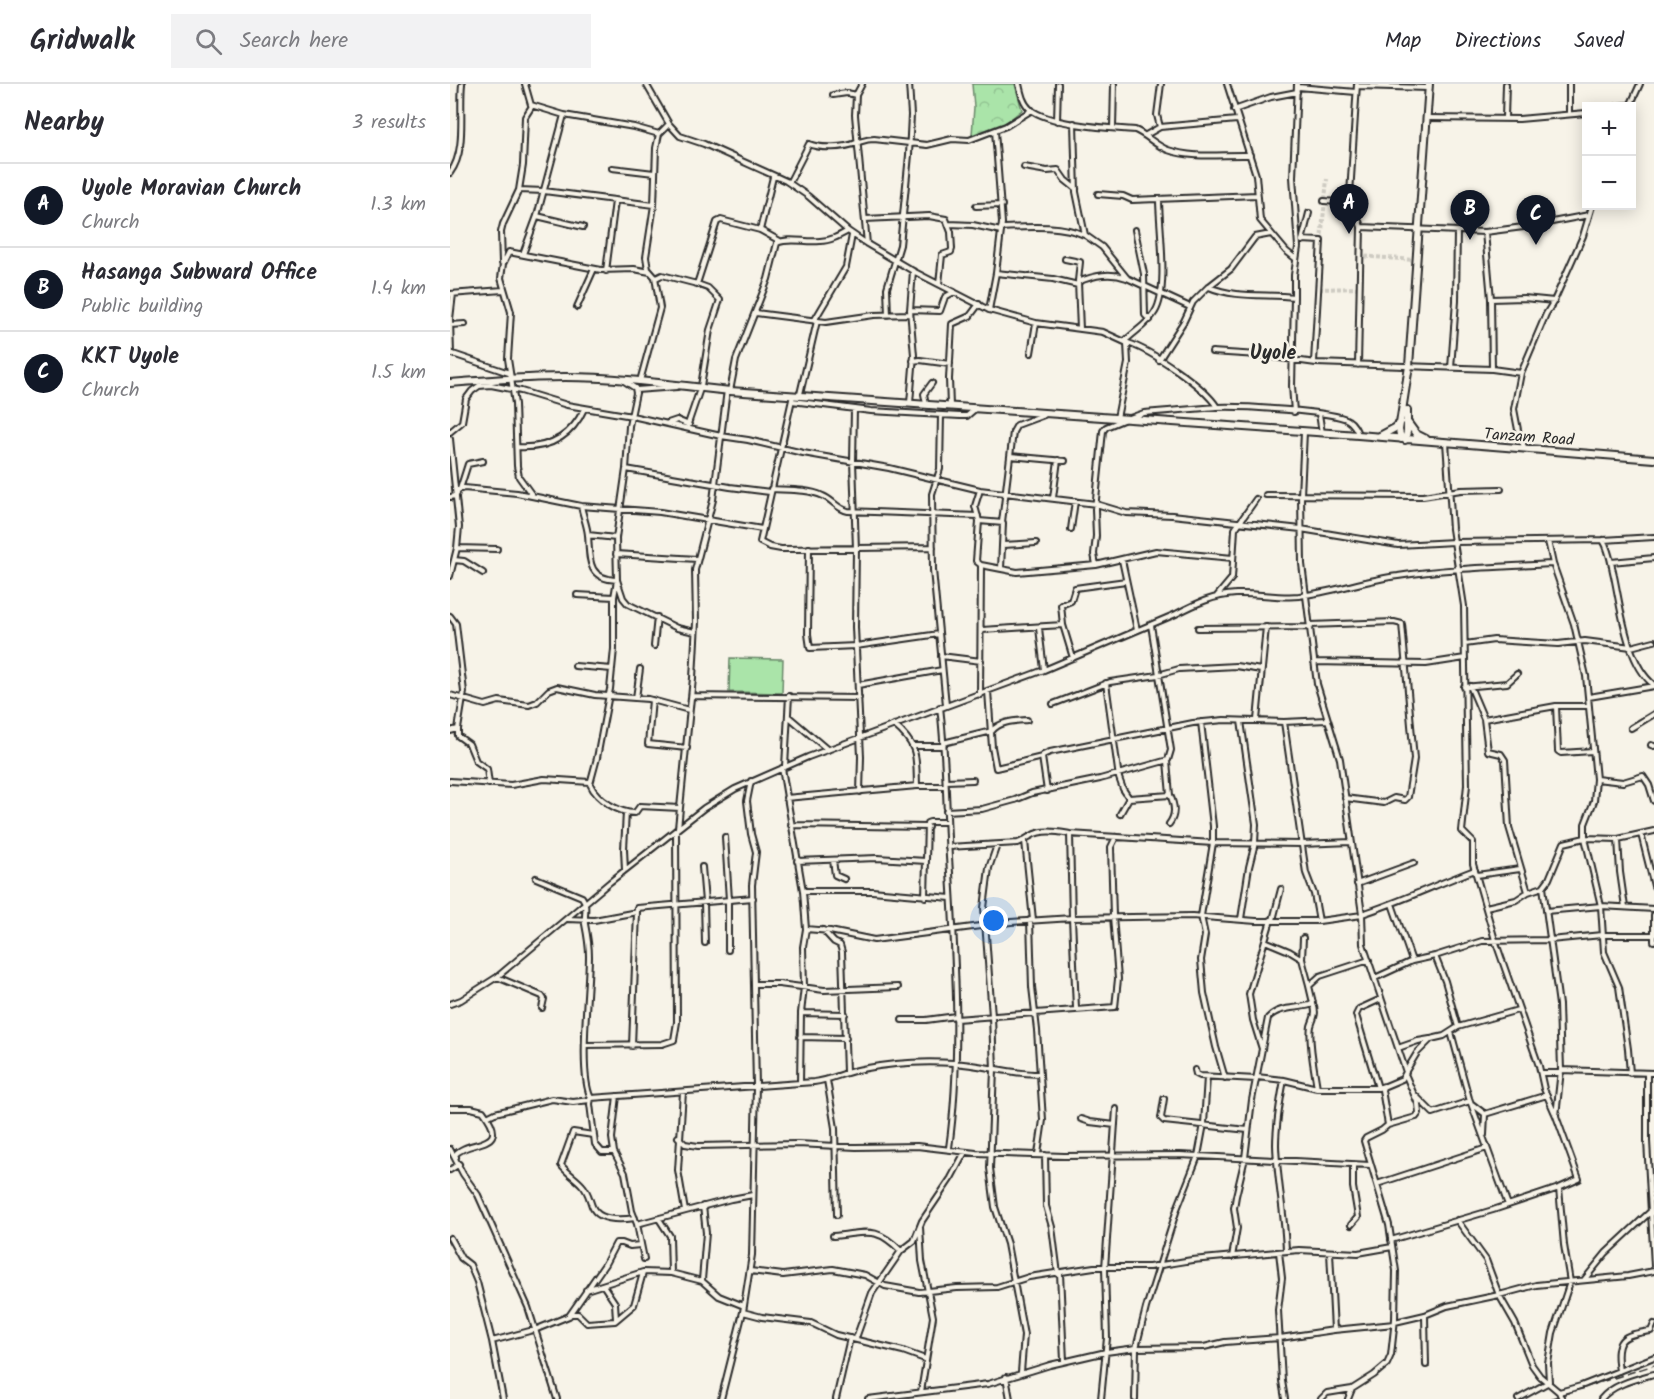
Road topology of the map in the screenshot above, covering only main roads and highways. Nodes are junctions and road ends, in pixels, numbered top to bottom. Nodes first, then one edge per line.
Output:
1 (1429, 86) edge
2 (450, 383) edge
3 (1404, 420) junction
4 (1376, 437) junction
5 (1403, 439) junction
6 (1430, 441) junction
7 (1654, 459) edge

1 - 3 highway
2 - 4 highway, Tanzam Road
3 - 4 highway
3 - 5 highway
3 - 6 highway
4 - 5 highway, Tanzam Road
5 - 6 highway, Tanzam Road
6 - 7 highway, Tanzam Road

